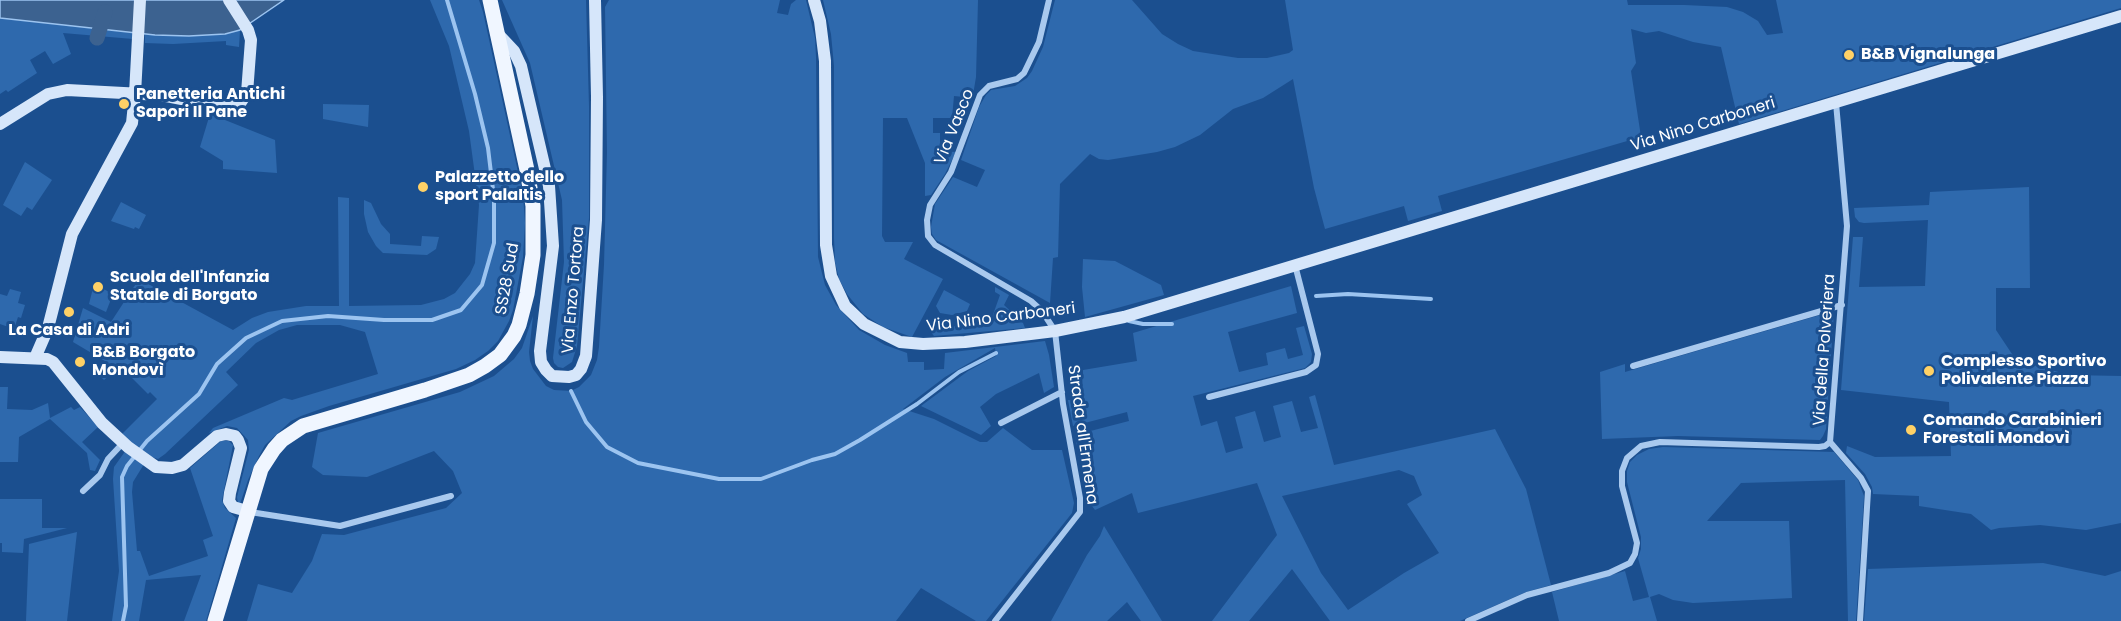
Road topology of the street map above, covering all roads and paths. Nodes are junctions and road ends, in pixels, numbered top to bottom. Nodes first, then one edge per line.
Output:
1 (140, 0) edge
2 (229, 0) edge
3 (490, 0) edge
4 (814, 0) edge
5 (1049, 0) edge
6 (596, 1) edge
7 (2121, 16) edge
8 (499, 35) junction
9 (135, 94) junction
10 (1836, 103) junction
11 (0, 124) edge
12 (1294, 265) junction
13 (1842, 304) junction
14 (1055, 331) junction
15 (0, 357) edge
16 (34, 358) junction
17 (1633, 366) dead end
18 (1062, 392) junction
19 (1209, 397) dead end
20 (1001, 423) dead end
21 (1830, 442) junction
22 (125, 445) junction
23 (83, 491) dead end
24 (451, 496) dead end
25 (247, 511) junction
26 (215, 621) edge
27 (995, 621) edge
28 (1468, 621) edge
29 (1860, 621) edge

1 - 9 main road
2 - 9 main road
3 - 8 main road, SS28 Sud
4 - 14 main road, Via Nino Carboneri
5 - 14 street, Via Vasco
6 - 8 main road, Via Enzo Tortora
7 - 10 main road, Via Nino Carboneri
8 - 25 main road, SS28 Sud
9 - 11 main road
9 - 16 main road
10 - 12 main road, Via Nino Carboneri
10 - 13 street, Via della Polveriera
12 - 14 main road, Via Nino Carboneri
12 - 19 street
13 - 17 street
13 - 21 street, Via della Polveriera
14 - 18 street, Strada all'Ermena
15 - 16 main road
16 - 22 main road
18 - 20 street
18 - 27 street, Strada all'Ermena
21 - 28 street
21 - 29 street, Via della Polveriera
22 - 23 street
22 - 25 main road
24 - 25 street
25 - 26 main road, SS28 Sud

